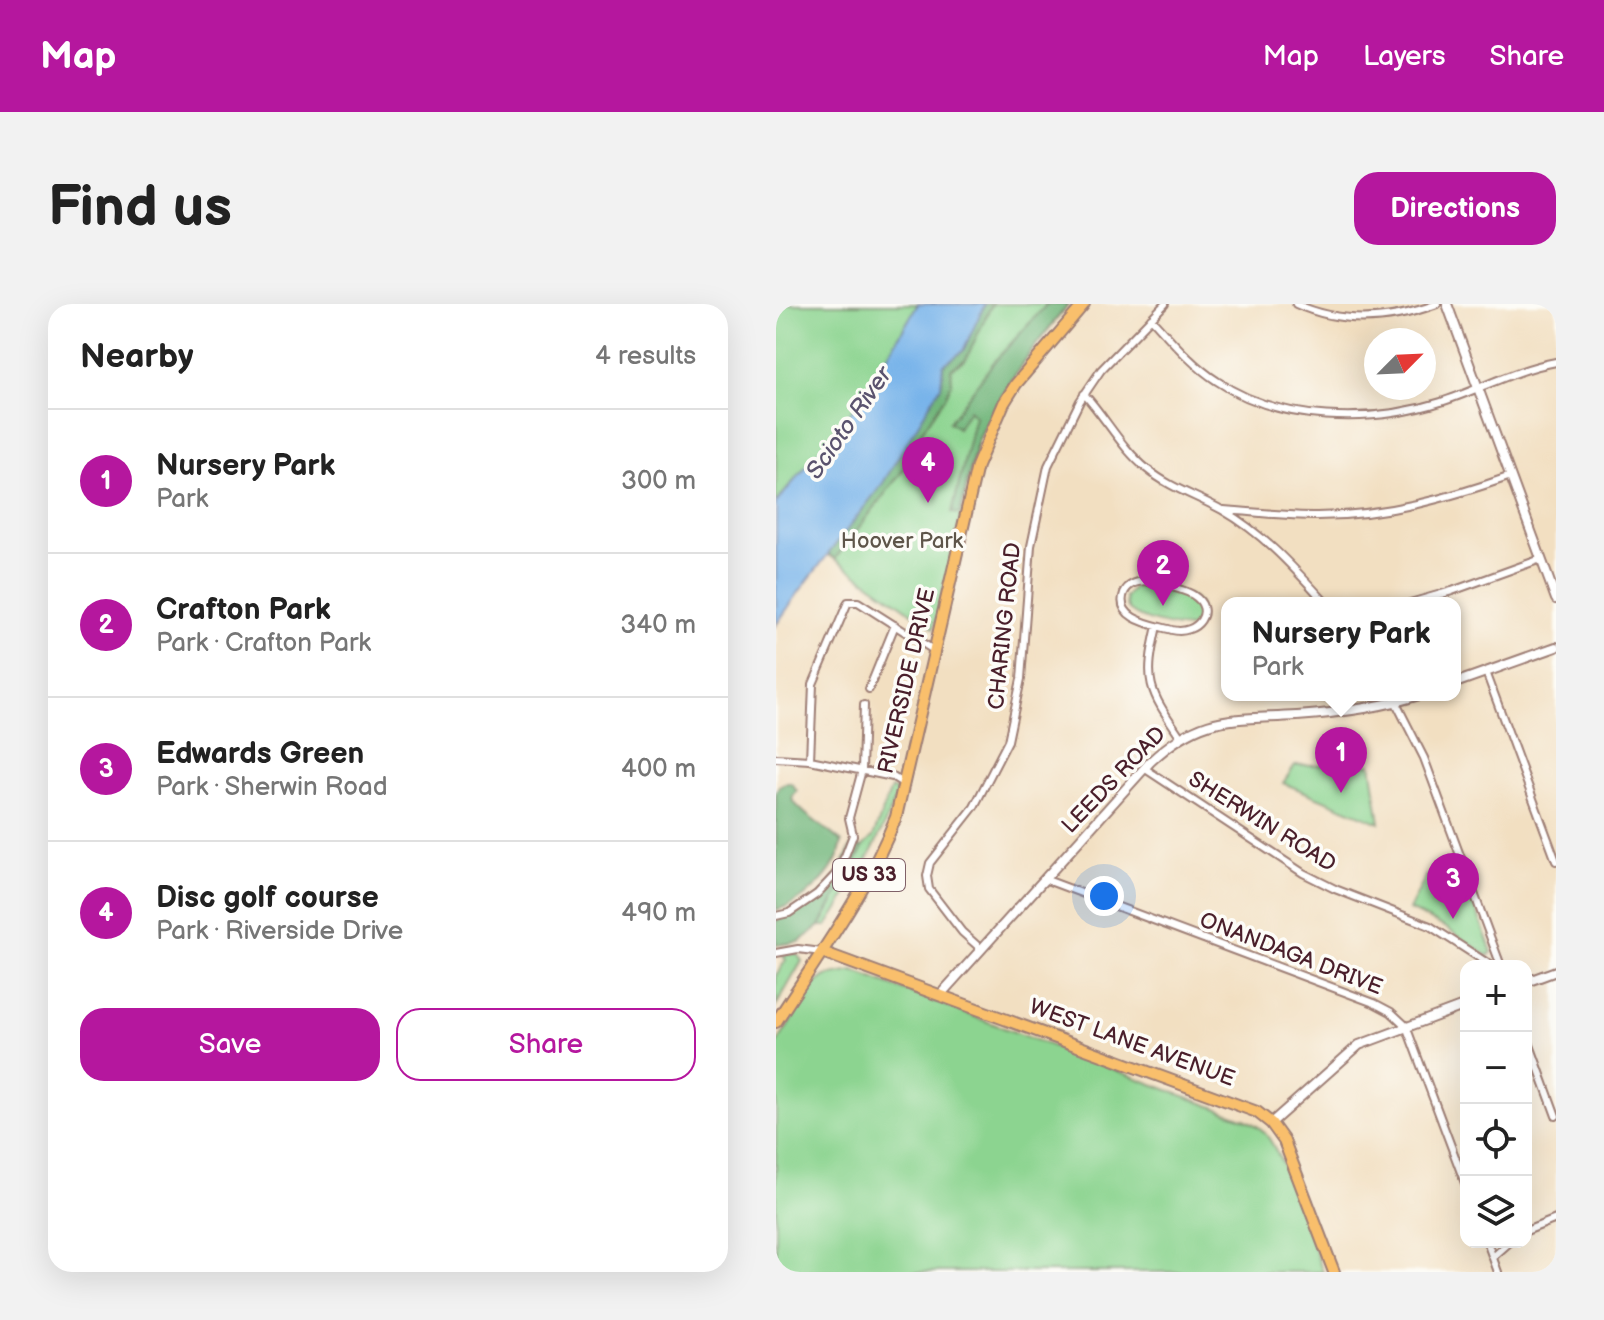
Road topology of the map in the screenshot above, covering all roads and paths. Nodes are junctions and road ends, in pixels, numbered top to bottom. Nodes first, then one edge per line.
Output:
1 (1084, 304) edge
2 (1165, 304) edge
3 (1296, 304) edge
4 (1437, 304) edge
5 (1447, 304) edge
6 (1151, 318) junction
7 (1556, 362) edge
8 (1479, 388) junction
9 (1084, 394) junction
10 (1511, 476) junction
11 (1221, 510) junction
12 (1541, 559) junction
13 (1320, 597) edge
14 (1431, 597) edge
15 (1556, 599) edge
16 (895, 625) junction
17 (1157, 626) junction
18 (1556, 647) edge
19 (935, 651) junction
20 (1486, 672) junction
21 (1461, 681) edge
22 (869, 689) dead end
23 (1378, 701) edge
24 (1396, 701) edge
25 (864, 705) dead end
26 (1180, 736) junction
27 (776, 758) edge
28 (810, 760) junction
29 (1144, 768) junction
30 (862, 770) junction
31 (905, 785) junction
32 (1556, 861) edge
33 (1044, 879) junction
34 (776, 916) edge
35 (981, 949) junction
36 (822, 952) junction
37 (776, 953) edge
38 (1483, 960) edge
39 (1499, 960) edge
40 (1556, 971) edge
41 (1532, 980) edge
42 (941, 994) junction
43 (1460, 1007) edge
44 (776, 1022) edge
45 (1406, 1026) junction
46 (1532, 1050) edge
47 (1556, 1116) edge
48 (1271, 1123) junction
49 (1462, 1176) edge
50 (1556, 1219) edge
51 (1532, 1229) edge
52 (1489, 1248) edge
53 (1503, 1248) edge
54 (1493, 1257) junction
55 (1334, 1272) edge
56 (1498, 1272) edge

1 - 19 main road, RIVERSIDE DRIVE / US 33
2 - 6 street, CHARING ROAD
3 - 4 street
5 - 8 street
6 - 8 street
6 - 9 street, CHARING ROAD
7 - 8 street
8 - 10 street
9 - 11 street
9 - 35 street, CHARING ROAD
10 - 11 street
10 - 12 street
11 - 13 street
12 - 14 street
12 - 15 street
16 - 19 street
16 - 22 street
16 - 28 street
17 - 17 street
17 - 26 street
18 - 20 street
19 - 31 main road, RIVERSIDE DRIVE / US 33
20 - 21 street
20 - 32 street
23 - 26 street, LEEDS ROAD
24 - 39 street
25 - 30 street
26 - 29 street, LEEDS ROAD
27 - 28 street
28 - 30 street
29 - 33 street, LEEDS ROAD
29 - 38 street, SHERWIN ROAD
30 - 31 street
30 - 34 street
31 - 36 main road, RIVERSIDE DRIVE / US 33
33 - 35 street, LEEDS ROAD
33 - 45 street, ONANDAGA DRIVE
35 - 42 street, LEEDS ROAD
36 - 37 street
36 - 42 main road, WEST LANE AVENUE
36 - 44 main road, RIVERSIDE DRIVE / US 33
40 - 41 street
42 - 48 main road, WEST LANE AVENUE
43 - 45 street
45 - 48 street
45 - 49 street
46 - 47 street
48 - 55 main road, WEST LANE AVENUE
50 - 51 street
52 - 54 street
53 - 54 street
54 - 56 street

